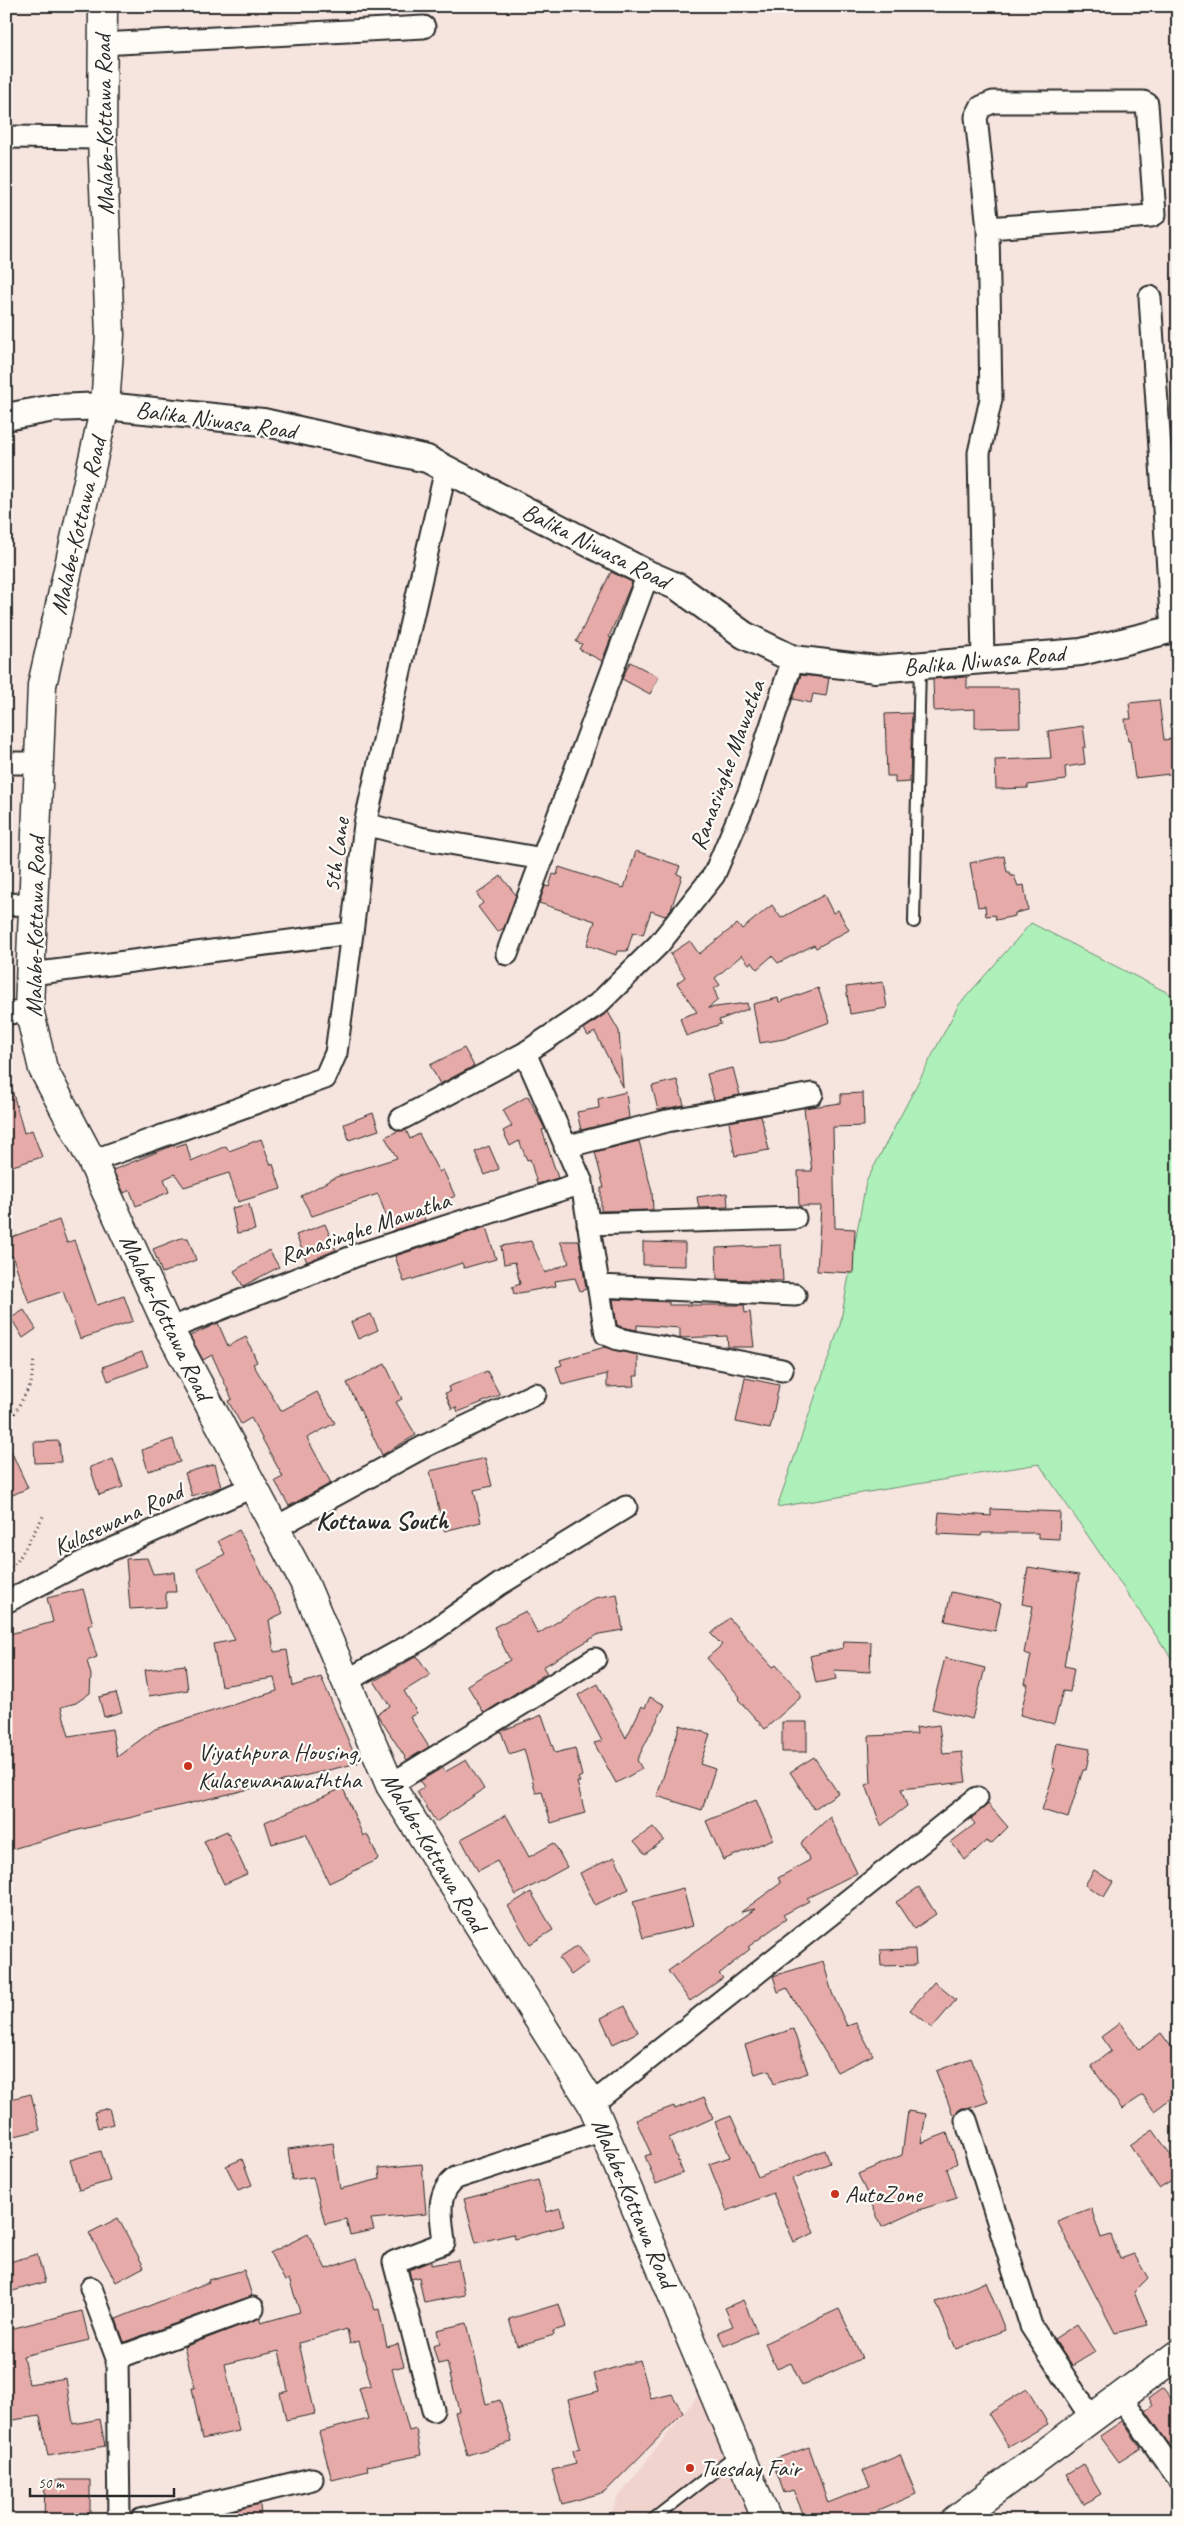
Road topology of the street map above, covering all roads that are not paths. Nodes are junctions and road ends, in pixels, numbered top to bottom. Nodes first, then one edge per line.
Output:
1 (103, 6) edge
2 (424, 27) dead end
3 (101, 44) junction
4 (6, 137) edge
5 (102, 138) junction
6 (988, 228) junction
7 (1150, 297) dead end
8 (105, 406) junction
9 (6, 417) edge
10 (446, 469) junction
11 (648, 574) junction
12 (1175, 629) edge
13 (793, 659) junction
14 (983, 660) junction
15 (920, 665) junction
16 (6, 762) edge
17 (40, 763) junction
18 (365, 824) junction
19 (543, 859) junction
20 (34, 903) junction
21 (6, 905) edge
22 (914, 922) dead end
23 (352, 933) junction
24 (507, 954) dead end
25 (31, 974) junction
26 (18, 1012) edge
27 (525, 1053) junction
28 (812, 1094) dead end
29 (401, 1120) dead end
30 (565, 1146) junction
31 (92, 1161) junction
32 (582, 1183) junction
33 (795, 1218) dead end
34 (588, 1224) junction
35 (599, 1286) junction
36 (795, 1295) dead end
37 (169, 1330) junction
38 (782, 1370) dead end
39 (535, 1394) dead end
40 (252, 1487) junction
41 (626, 1507) dead end
42 (275, 1528) junction
43 (6, 1602) edge
44 (595, 1658) dead end
45 (346, 1681) junction
46 (390, 1785) junction
47 (976, 1798) dead end
48 (592, 2104) junction
49 (966, 2120) dead end
50 (602, 2130) junction
51 (91, 2288) dead end
52 (253, 2308) dead end
53 (1178, 2354) edge
54 (117, 2358) junction
55 (1121, 2398) junction
56 (433, 2410) dead end
57 (1092, 2419) junction
58 (739, 2452) junction
59 (1178, 2478) edge
60 (312, 2479) dead end
61 (119, 2520) edge
62 (141, 2520) edge
63 (652, 2520) edge
64 (767, 2520) edge
65 (955, 2520) edge

1 - 3 main road, Malabe-Kottawa Road
2 - 3 street
3 - 5 main road, Malabe-Kottawa Road
4 - 5 street
5 - 8 main road, Malabe-Kottawa Road
6 - 6 street
6 - 14 street
7 - 12 street
8 - 9 street, Balika Niwasa Road
8 - 10 street, Balika Niwasa Road
8 - 17 main road, Malabe-Kottawa Road
10 - 11 street, Balika Niwasa Road
10 - 18 street, 5th Lane
11 - 13 street, Balika Niwasa Road
11 - 19 street
12 - 14 street, Balika Niwasa Road
13 - 15 street, Balika Niwasa Road
13 - 27 street, Ranasinghe Mawatha
14 - 15 street, Balika Niwasa Road
15 - 22 lane
16 - 17 street
17 - 20 main road, Malabe-Kottawa Road
18 - 19 street
18 - 23 street, 5th Lane
19 - 24 street
20 - 21 street
20 - 25 main road, Malabe-Kottawa Road
23 - 25 street
23 - 31 street, 5th Lane
25 - 26 main road, Malabe-Kottawa Road
26 - 31 main road, Malabe-Kottawa Road
27 - 29 street, Ranasinghe Mawatha
27 - 30 street
28 - 30 street
30 - 32 street
31 - 37 main road, Malabe-Kottawa Road
32 - 34 street
32 - 37 street, Ranasinghe Mawatha
33 - 34 street
34 - 35 street
35 - 36 street
35 - 38 street
37 - 40 main road, Malabe-Kottawa Road
39 - 42 street
40 - 42 main road, Malabe-Kottawa Road
40 - 43 street, Kulasewana Road
41 - 45 street
42 - 45 main road, Malabe-Kottawa Road
44 - 46 street
45 - 46 main road, Malabe-Kottawa Road
46 - 48 main road, Malabe-Kottawa Road
47 - 48 street
48 - 50 main road, Malabe-Kottawa Road
49 - 57 street
50 - 56 street
50 - 58 main road, Malabe-Kottawa Road
51 - 54 street
52 - 54 street
53 - 55 main road
54 - 61 street
55 - 57 main road
55 - 59 street
57 - 65 main road
58 - 63 lane
58 - 64 main road, Malabe-Kottawa Road
60 - 62 street

